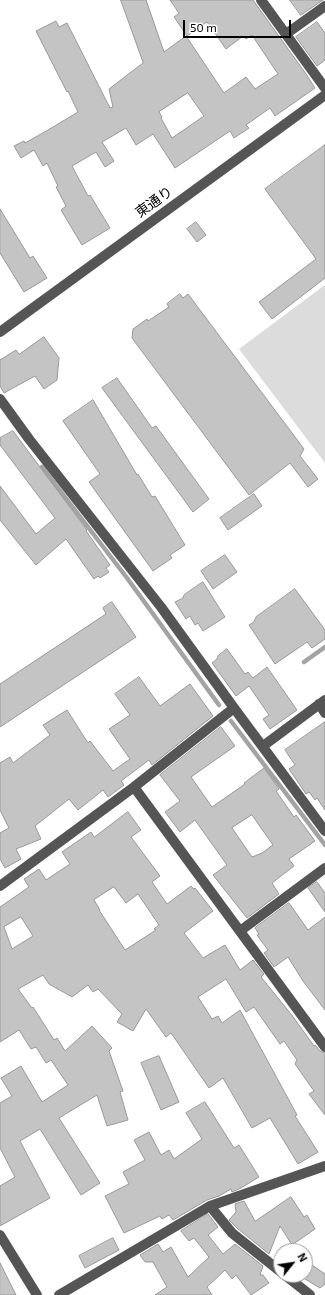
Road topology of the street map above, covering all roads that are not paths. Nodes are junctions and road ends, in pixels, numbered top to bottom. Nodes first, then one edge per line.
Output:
1 (261, 0) edge
2 (325, 6) edge
3 (286, 34) junction
4 (325, 88) edge
5 (325, 95) edge
6 (0, 332) edge
7 (0, 399) edge
8 (322, 702) edge
9 (234, 708) junction
10 (325, 713) edge
11 (262, 746) junction
12 (134, 787) junction
13 (325, 831) edge
14 (325, 868) edge
15 (0, 886) edge
16 (240, 931) junction
17 (325, 1047) edge
18 (325, 1166) edge
19 (210, 1206) junction
20 (0, 1235) edge
21 (273, 1266) edge
22 (295, 1283) edge
23 (37, 1295) edge
24 (59, 1295) edge
25 (310, 1295) edge

1 - 3 street
2 - 3 street
3 - 4 street
5 - 6 street, 東通り
7 - 9 street
8 - 10 street
8 - 11 street
9 - 11 street
9 - 12 street
11 - 13 street
12 - 15 street
12 - 16 street
14 - 16 street
16 - 17 street
18 - 19 street
19 - 21 street
19 - 24 street
20 - 23 street
22 - 25 street

